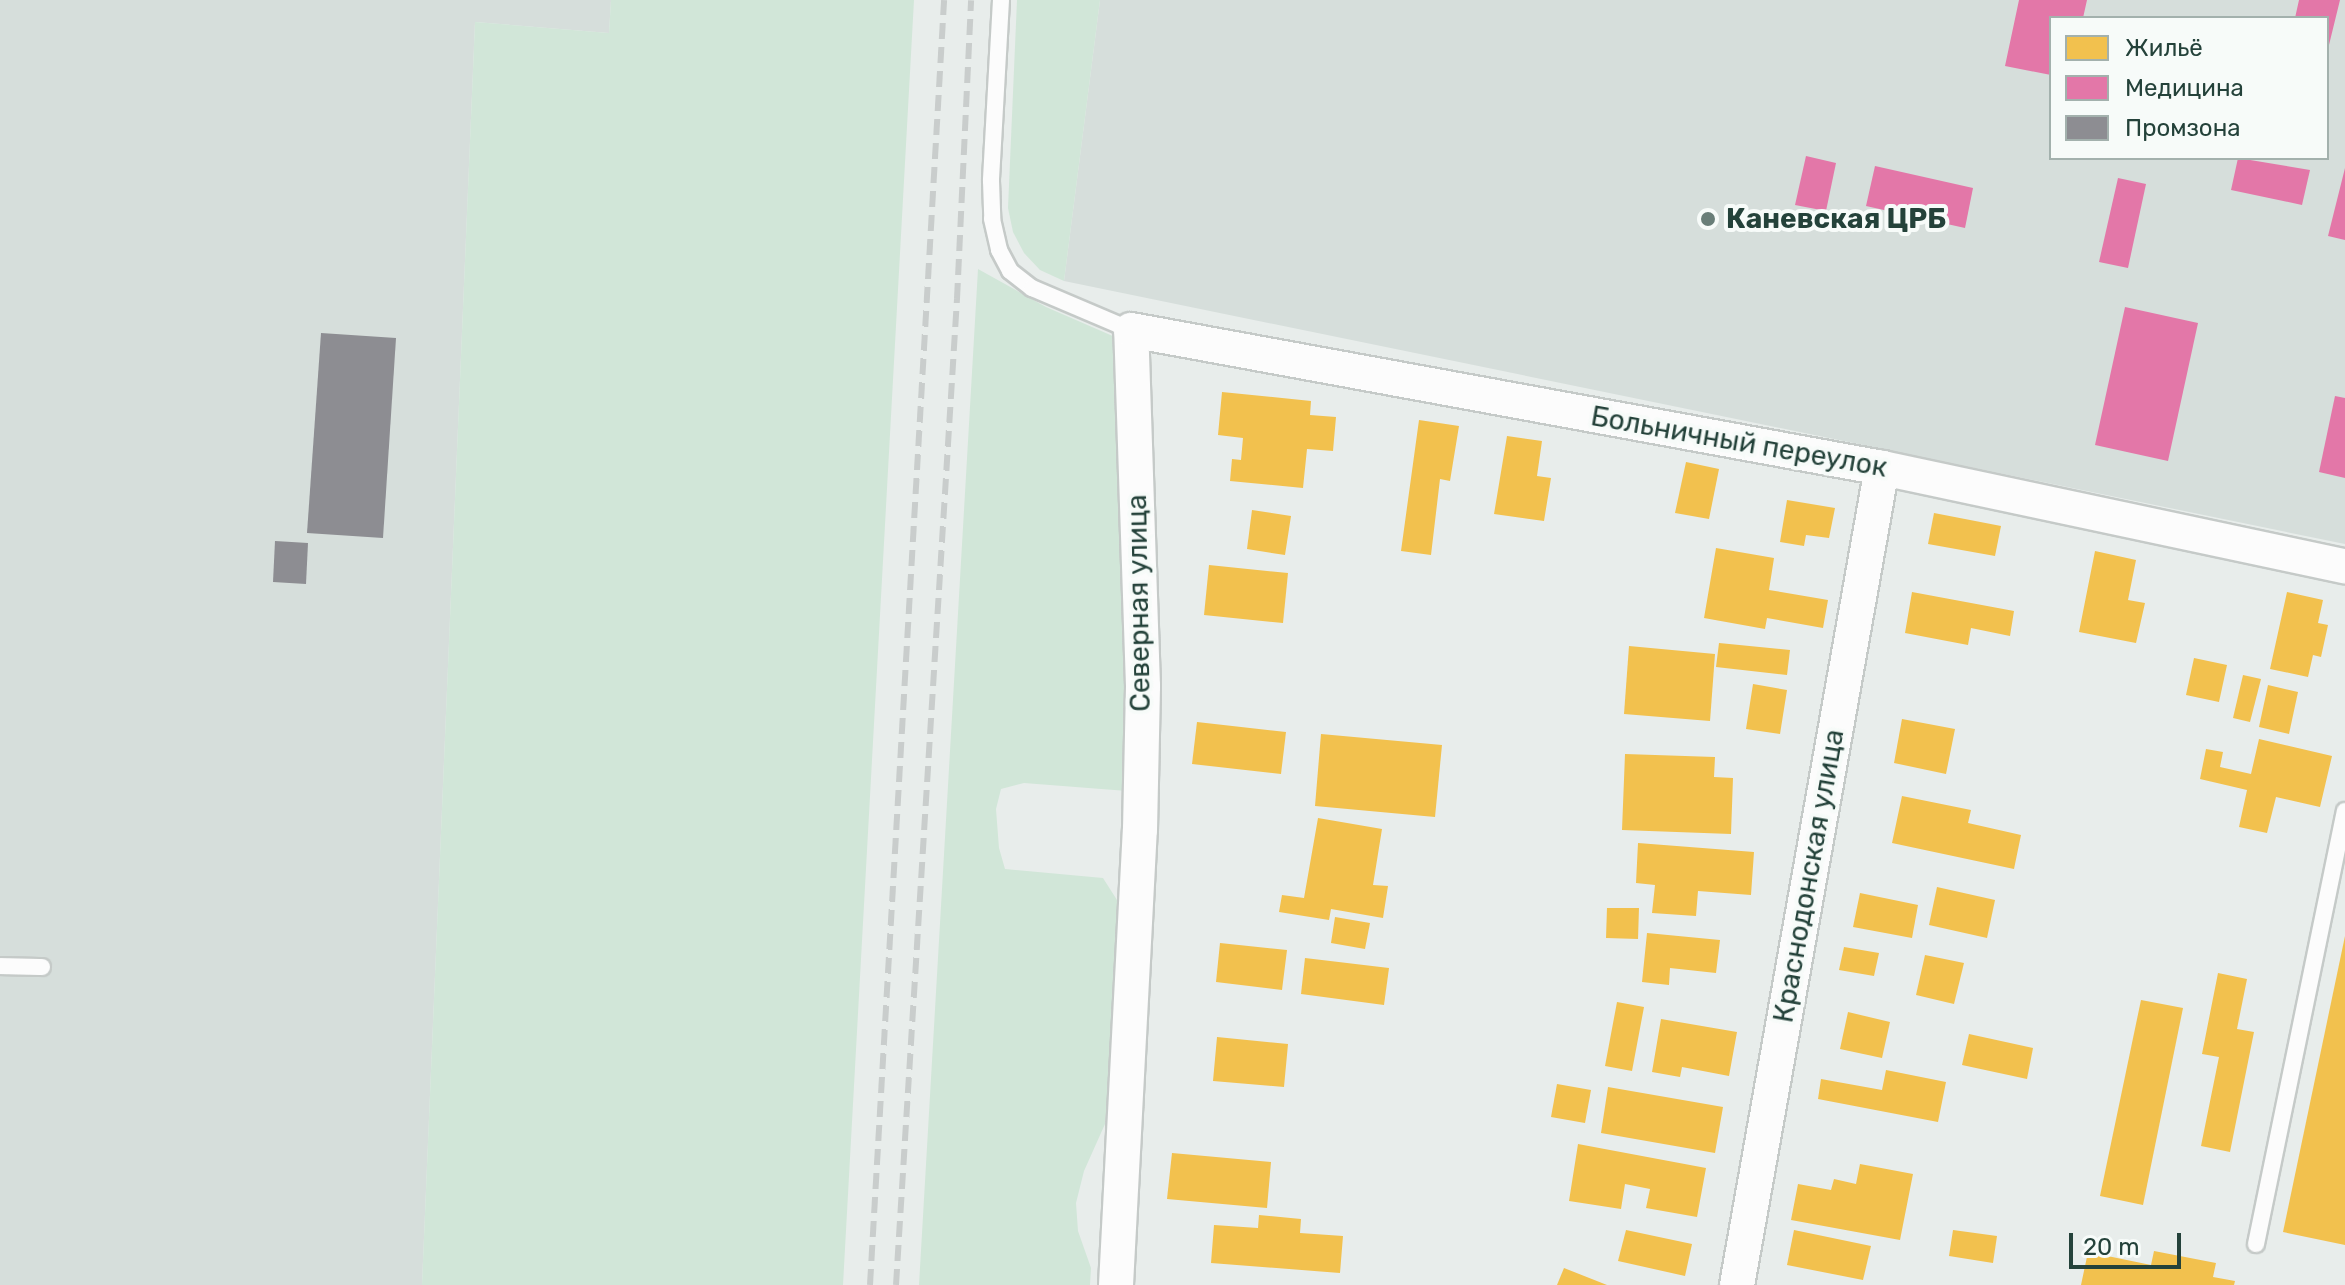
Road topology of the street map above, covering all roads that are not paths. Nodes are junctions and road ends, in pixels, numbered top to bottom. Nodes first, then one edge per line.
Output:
1 (1001, 0) edge
2 (1131, 330) junction
3 (1882, 468) junction
4 (2345, 566) edge
5 (2345, 811) edge
6 (0, 966) edge
7 (42, 967) dead end
8 (2256, 1244) dead end
9 (1116, 1285) edge
10 (1737, 1285) edge

1 - 2 lane
2 - 3 street, Больничный переулок
2 - 9 street, Северная улица
3 - 4 street, Больничный переулок
3 - 10 street, Краснодонская улица
5 - 8 lane
6 - 7 lane

